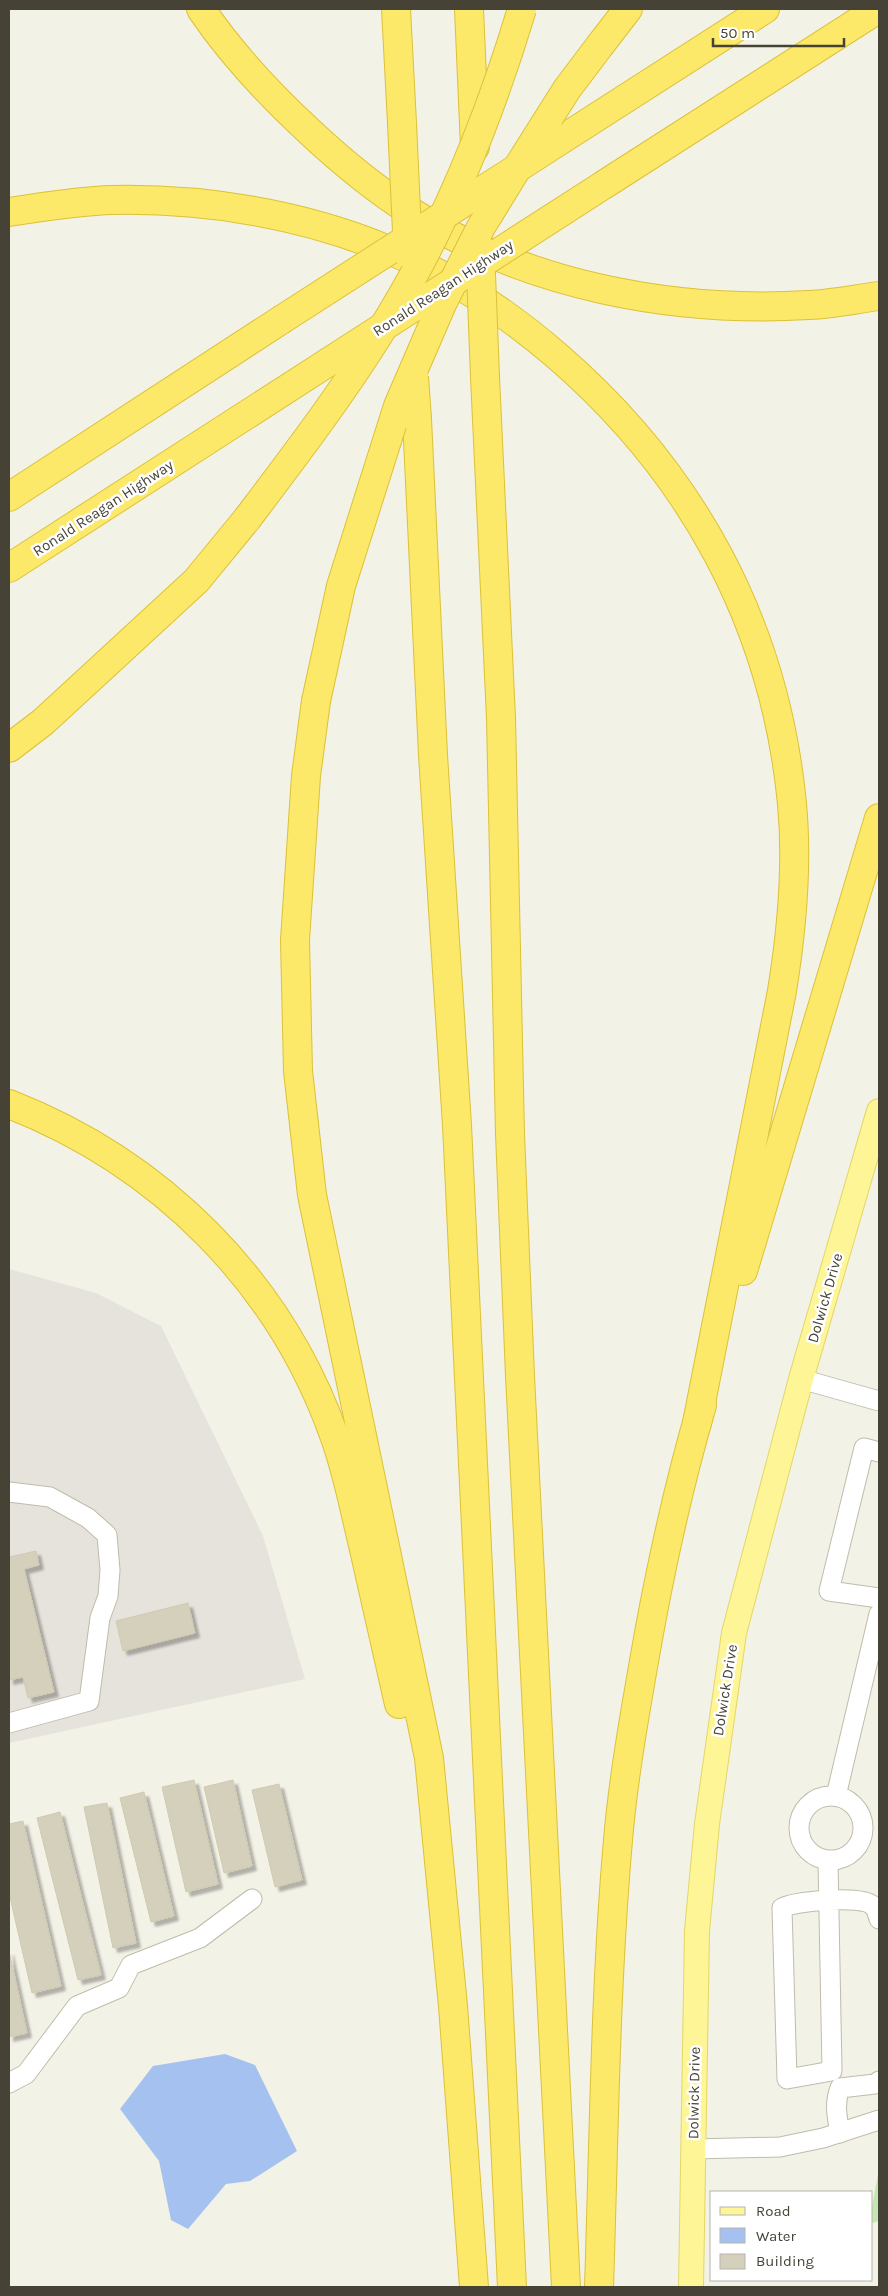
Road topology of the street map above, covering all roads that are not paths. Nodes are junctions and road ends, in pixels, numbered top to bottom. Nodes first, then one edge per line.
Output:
1 (202, 9) edge
2 (396, 9) edge
3 (469, 9) edge
4 (522, 9) edge
5 (628, 9) edge
6 (765, 9) edge
7 (878, 9) edge
8 (9, 212) edge
9 (879, 296) edge
10 (9, 497) edge
11 (9, 568) edge
12 (9, 748) edge
13 (879, 818) edge
14 (9, 1104) edge
15 (879, 1111) edge
16 (874, 1148) edge
17 (801, 1379) junction
18 (879, 1401) edge
19 (697, 1423) junction
20 (879, 1452) edge
21 (9, 1492) edge
22 (879, 1598) edge
23 (879, 1614) edge
24 (9, 1724) edge
25 (430, 1758) junction
26 (836, 1796) junction
27 (828, 1860) junction
28 (252, 1899) dead end
29 (829, 1901) junction
30 (877, 1910) edge
31 (832, 2071) junction
32 (879, 2081) edge
33 (9, 2083) edge
34 (840, 2088) junction
35 (879, 2120) edge
36 (840, 2133) junction
37 (693, 2149) junction
38 (474, 2287) edge
39 (512, 2287) edge
40 (566, 2287) edge
41 (599, 2287) edge
42 (691, 2287) edge

1 - 9 highway
2 - 39 highway, bridge
3 - 40 highway, bridge
4 - 12 highway, bridge
5 - 25 highway, bridge
6 - 10 highway, bridge
7 - 11 highway, Ronald Reagan Highway, bridge
8 - 19 highway
13 - 19 highway
14 - 25 highway
15 - 16 main road, Dolwick Drive
16 - 17 main road, Dolwick Drive
17 - 18 lane
17 - 37 main road, Dolwick Drive
19 - 41 highway
20 - 22 lane
21 - 24 lane
23 - 26 lane
25 - 38 highway
26 - 27 lane
26 - 27 lane
27 - 29 lane
28 - 33 lane
29 - 30 lane
29 - 31 lane
29 - 31 lane
31 - 34 lane
32 - 34 lane
34 - 36 lane
35 - 36 lane
36 - 37 lane
37 - 42 main road, Dolwick Drive

